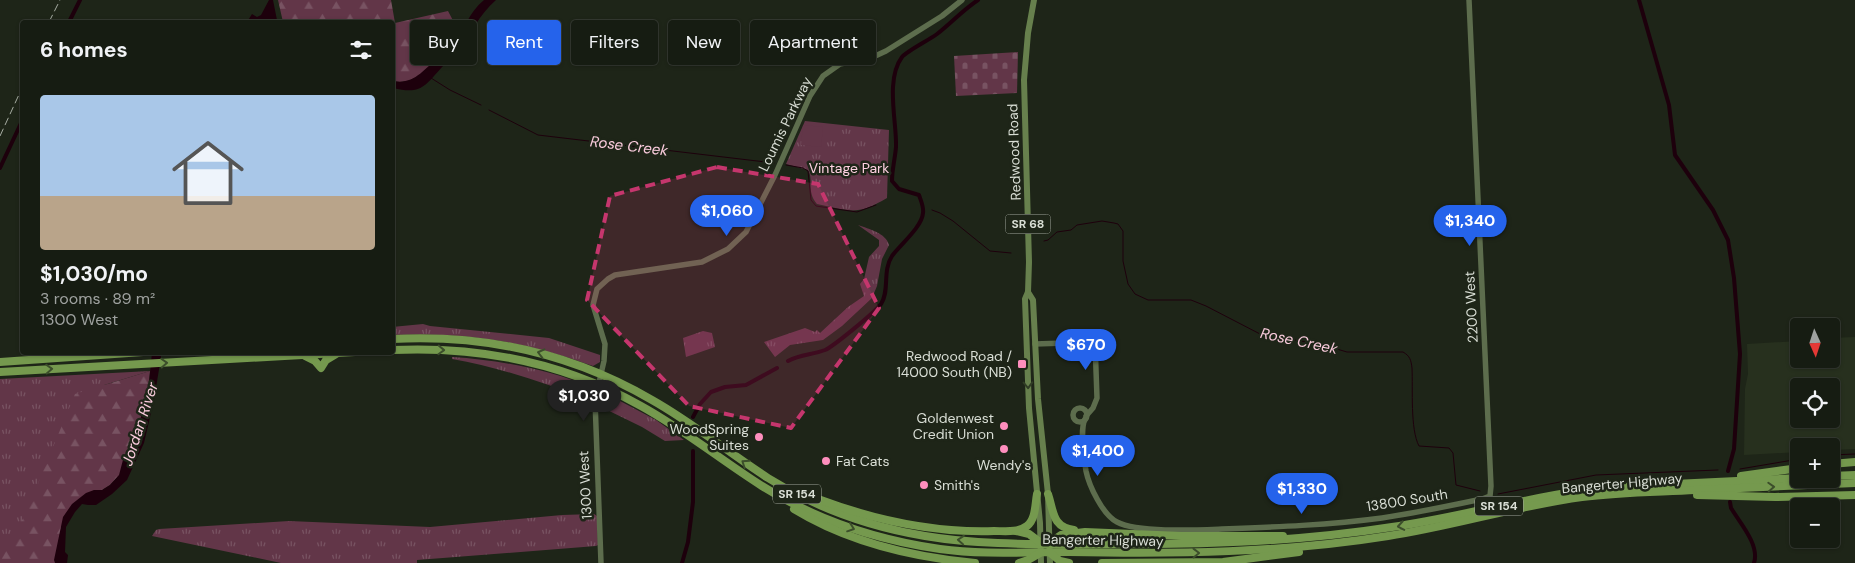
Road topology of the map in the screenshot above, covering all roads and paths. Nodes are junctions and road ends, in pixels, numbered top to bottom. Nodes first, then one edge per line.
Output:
1 (962, 0) edge
2 (1034, 0) edge
3 (1468, 0) edge
4 (597, 289) joint
5 (1028, 292) junction
6 (395, 339) edge
7 (1035, 344) junction
8 (395, 350) edge
9 (107, 355) edge
10 (303, 355) joint
11 (334, 355) edge
12 (0, 362) edge
13 (0, 372) edge
14 (1096, 402) junction
15 (1082, 408) junction
16 (1086, 417) junction
17 (1077, 420) junction
18 (1082, 434) junction
19 (716, 456) junction
20 (1855, 462) edge
21 (1840, 463) edge
22 (1790, 469) edge
23 (1855, 475) edge
24 (1840, 476) edge
25 (1790, 478) edge
26 (770, 479) junction
27 (1855, 483) edge
28 (1656, 485) junction
29 (1635, 493) junction
30 (1036, 494) junction
31 (1048, 494) junction
32 (1491, 494) joint
33 (1855, 495) edge
34 (1014, 531) junction
35 (1085, 532) junction
36 (1342, 534) junction
37 (1362, 540) junction
38 (1045, 547) junction
39 (1010, 548) junction
40 (1078, 548) junction
41 (601, 563) edge
42 (975, 563) edge
43 (1019, 563) edge
44 (1041, 563) edge
45 (1050, 563) edge
46 (1069, 563) edge
47 (1102, 563) edge

1 - 4 street, Loumis Parkway
2 - 5 main road, Redwood Road / SR 68
3 - 32 street, 2200 West
4 - 41 street, 1300 West
5 - 7 main road, Redwood Road / SR 68
5 -> 30 main road, Redwood Road / SR 68
26 -> 6 highway, Bangerter Highway / SR 154
7 - 14 street
7 - 31 main road, Redwood Road / SR 68
8 -> 19 highway, Bangerter Highway / SR 154
9 - 12 highway
10 - 11 highway
13 -> 10 highway
14 - 15 street
14 - 16 street
15 - 16 street
15 - 17 street
16 - 17 street
16 - 18 street
17 - 18 street
18 - 32 street, 13800 South
19 -> 39 highway, Bangerter Highway / SR 154
19 - 42 highway
20 - 21 highway
22 - 28 highway
23 - 24 highway
25 - 28 highway, Bangerter Highway / SR 154
26 - 34 highway
39 -> 26 highway, Bangerter Highway / SR 154
29 -> 27 highway, Bangerter Highway / SR 154
28 -> 36 highway, Bangerter Highway / SR 154
29 - 33 highway
29 - 37 highway, Bangerter Highway / SR 154
30 - 34 highway
30 - 38 main road, Redwood Road / SR 68
31 - 35 highway
31 - 38 main road, Redwood Road / SR 68
34 - 38 highway
35 - 36 highway
35 - 38 highway
36 - 40 highway, Bangerter Highway / SR 154
40 -> 37 highway, Bangerter Highway / SR 154
37 - 47 highway
38 - 43 highway
38 - 44 main road, Redwood Road / SR 68
38 - 45 main road, SR 68
38 - 46 highway
39 - 40 highway, Bangerter Highway / SR 154

